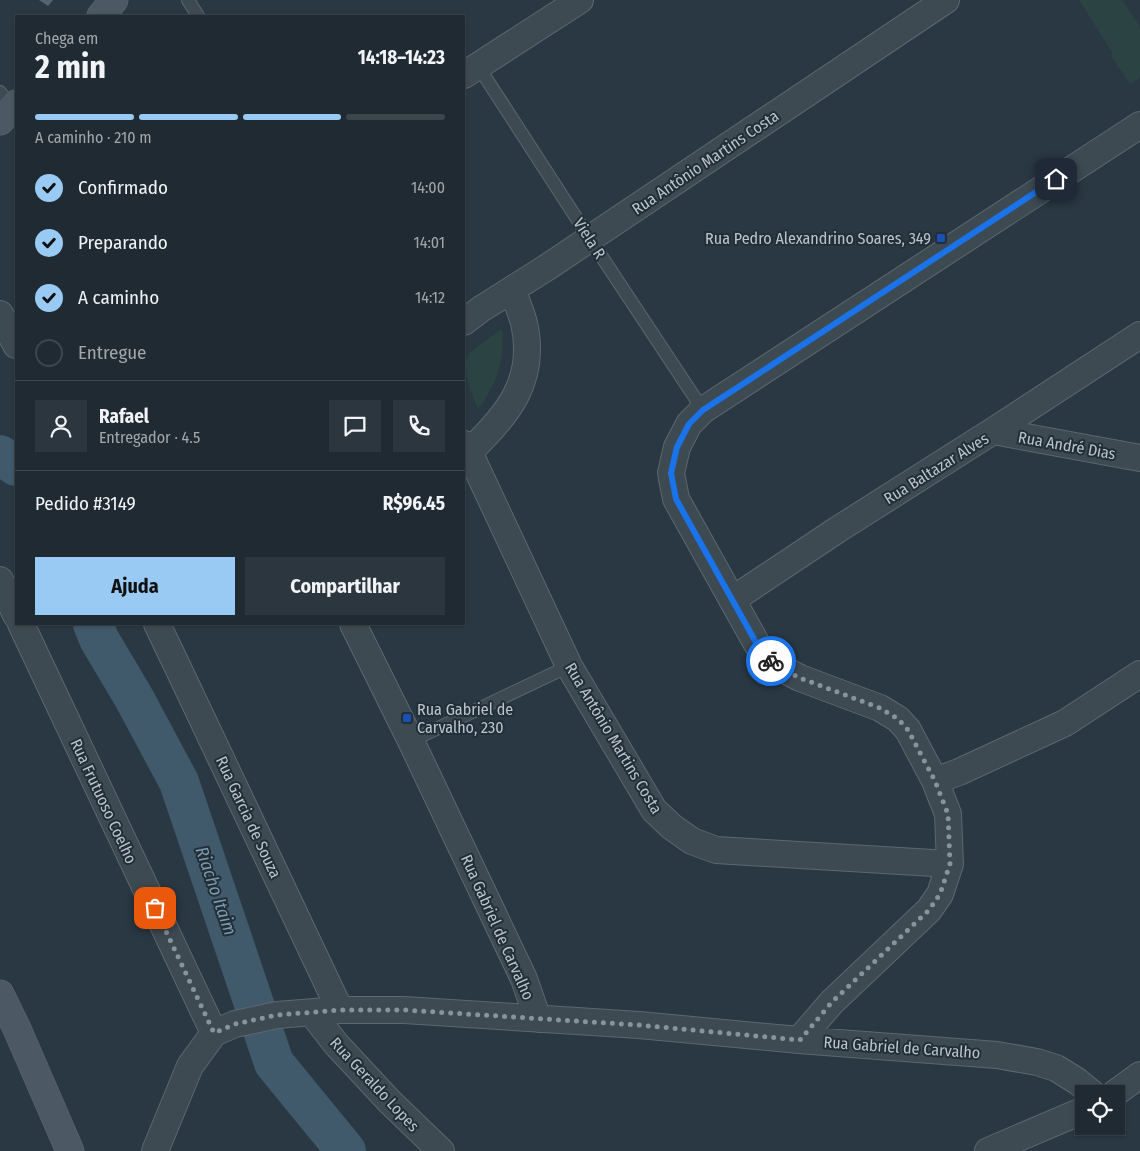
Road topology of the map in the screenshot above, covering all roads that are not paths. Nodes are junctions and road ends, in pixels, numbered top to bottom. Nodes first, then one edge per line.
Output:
1 (114, 0) edge
2 (188, 0) edge
3 (580, 0) edge
4 (946, 0) edge
5 (102, 15) edge
6 (197, 15) edge
7 (471, 70) edge
8 (1140, 125) edge
9 (590, 239) junction
10 (512, 290) junction
11 (0, 314) edge
12 (465, 321) edge
13 (1140, 335) edge
14 (15, 343) edge
15 (703, 410) junction
16 (993, 432) junction
17 (466, 448) edge
18 (1140, 458) edge
19 (0, 580) edge
20 (732, 600) junction
21 (15, 613) edge
22 (22, 625) edge
23 (157, 625) edge
24 (353, 625) edge
25 (570, 666) junction
26 (1140, 674) edge
27 (411, 741) junction
28 (935, 781) junction
29 (950, 864) junction
30 (0, 994) edge
31 (340, 1010) junction
32 (312, 1013) junction
33 (538, 1019) junction
34 (224, 1028) junction
35 (800, 1040) junction
36 (1140, 1075) edge
37 (1082, 1085) edge
38 (1125, 1086) edge
39 (1075, 1114) edge
40 (70, 1151) edge
41 (155, 1151) edge
42 (441, 1151) edge
43 (988, 1151) edge

1 - 5 main road
2 - 6 lane
3 - 7 street
4 - 9 street, Rua Antônio Martins Costa
7 - 9 lane, Viela R
8 - 15 street
9 - 10 street, Rua Antônio Martins Costa
9 - 15 lane, Viela R
10 - 12 street, Rua Antônio Martins Costa
10 - 17 street
11 - 14 street
13 - 16 street, Rua Baltazar Alves
15 - 20 street
16 - 18 street, Rua André Dias
16 - 20 street, Rua Baltazar Alves
17 - 25 street, Rua Antônio Martins Costa
19 - 21 street
20 - 28 street
22 - 34 street, Rua Frutuoso Coelho
23 - 31 street, Rua Garcia de Souza
24 - 27 street, Rua Gabriel de Carvalho
25 - 27 lane
25 - 29 street, Rua Antônio Martins Costa
26 - 28 street
27 - 33 street, Rua Gabriel de Carvalho
28 - 29 street
29 - 35 street
30 - 40 main road
31 - 32 street
31 - 33 street
32 - 34 street
32 - 42 street, Rua Geraldo Lopes
33 - 35 street, Rua Gabriel de Carvalho
34 - 41 street
35 - 37 street, Rua Gabriel de Carvalho
36 - 38 street
39 - 43 street

